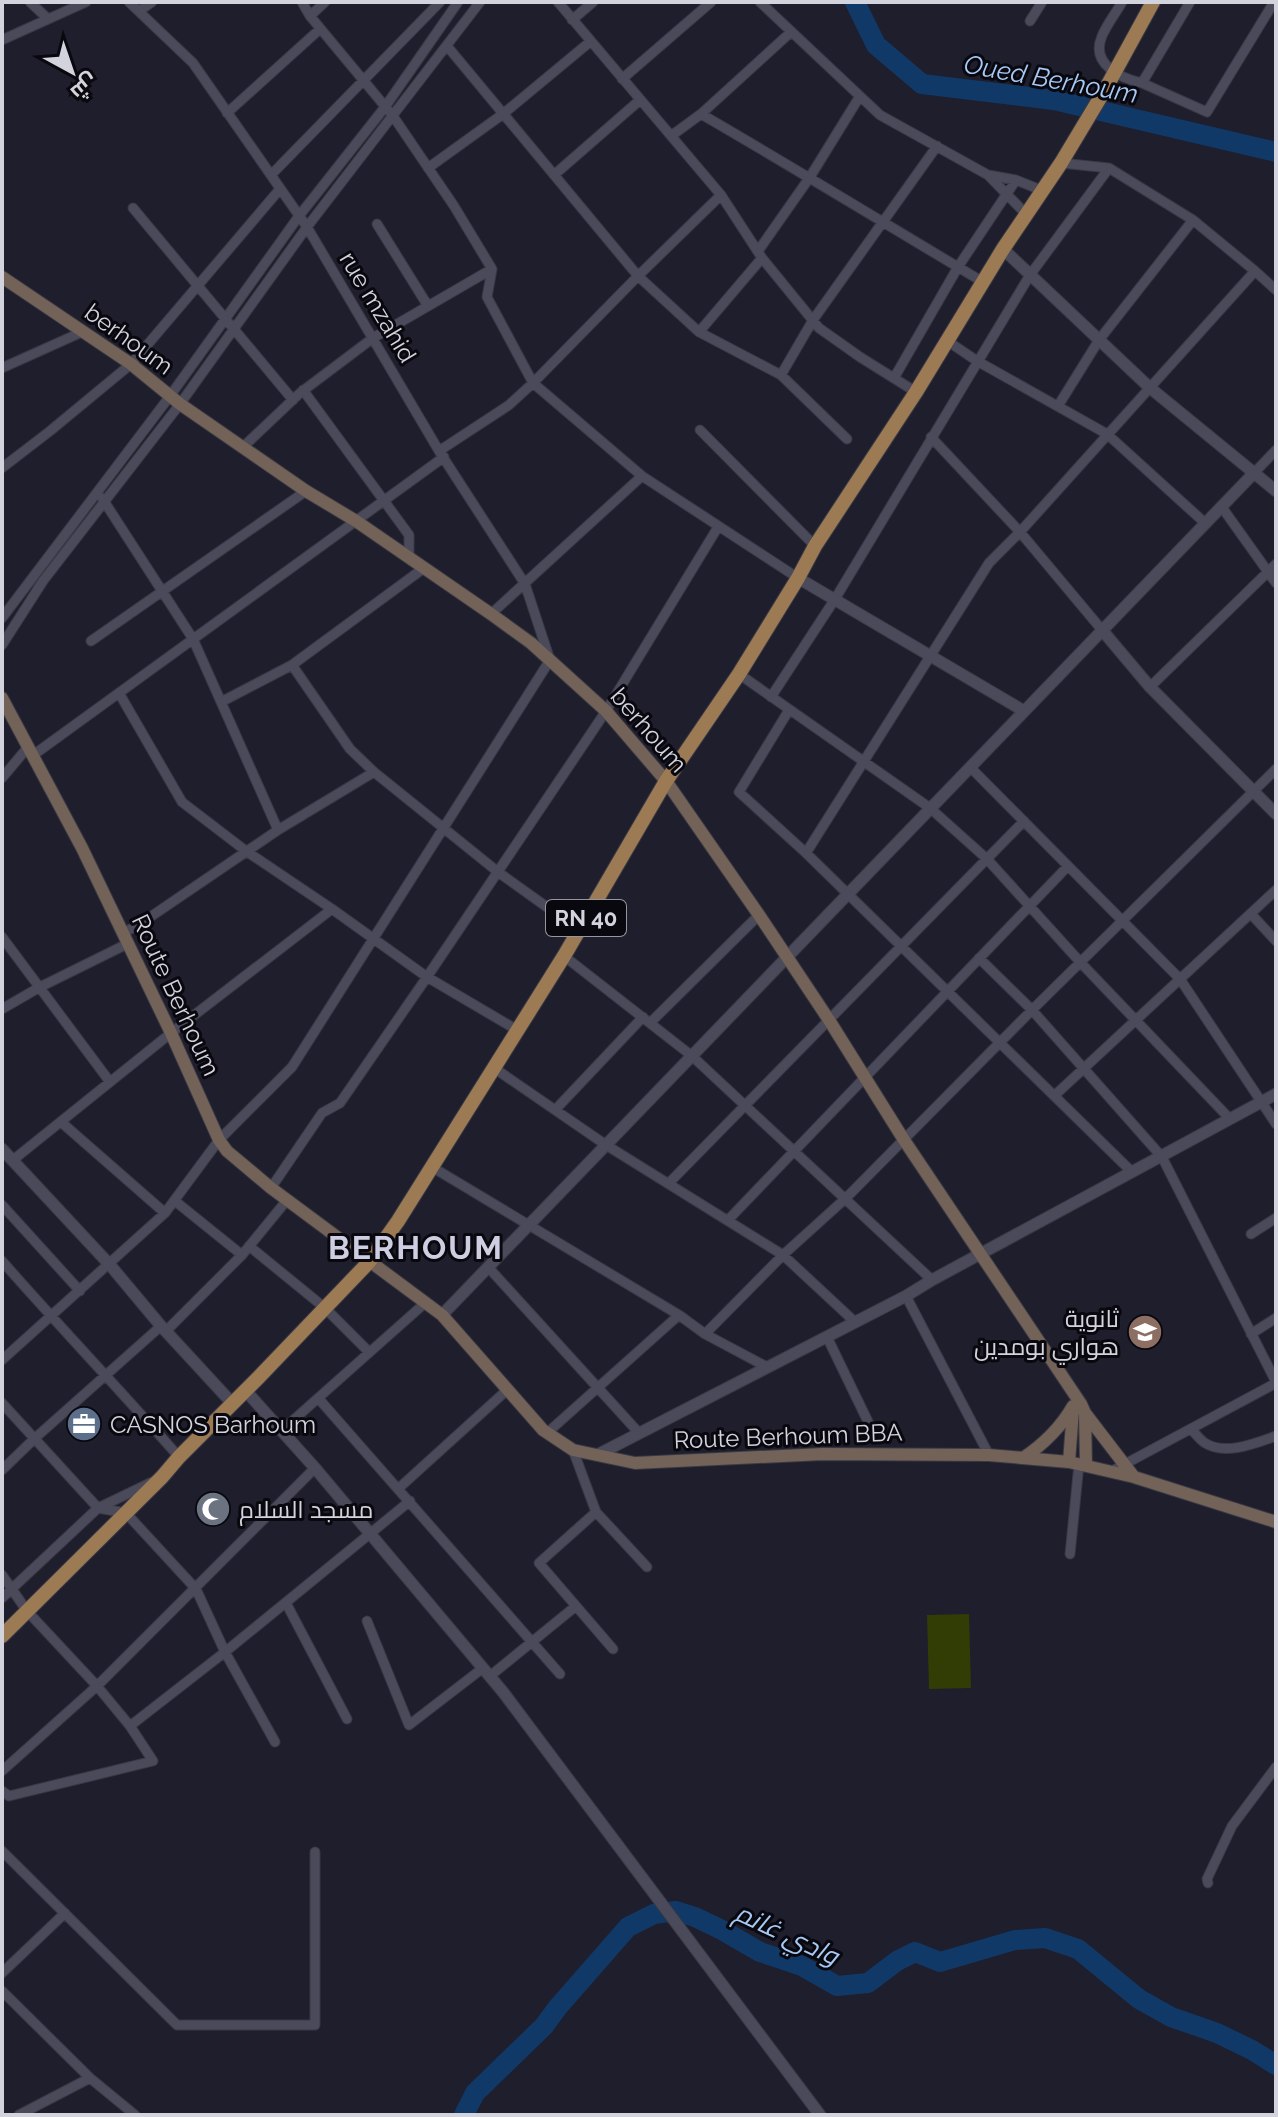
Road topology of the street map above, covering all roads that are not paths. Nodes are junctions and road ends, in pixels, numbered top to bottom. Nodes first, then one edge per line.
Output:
1 (30, 2) edge
2 (86, 2) edge
3 (129, 2) edge
4 (152, 2) edge
5 (302, 2) edge
6 (325, 2) edge
7 (440, 2) edge
8 (458, 2) edge
9 (480, 2) edge
10 (558, 2) edge
11 (593, 2) edge
12 (711, 2) edge
13 (760, 2) edge
14 (1042, 2) edge
15 (1122, 2) edge
16 (1190, 2) edge
17 (1274, 2) edge
18 (1154, 4) edge
19 (139, 11) junction
20 (310, 16) junction
21 (48, 19) junction
22 (572, 20) junction
23 (1030, 21) dead end
24 (320, 29) junction
25 (791, 32) junction
26 (2, 40) edge
27 (591, 41) junction
28 (447, 46) junction
29 (1115, 73) junction
30 (622, 79) junction
31 (363, 81) junction
32 (1142, 83) junction
33 (860, 96) junction
34 (640, 100) junction
35 (385, 107) junction
36 (227, 113) junction
37 (503, 114) junction
38 (701, 114) junction
39 (393, 116) junction
40 (671, 136) junction
41 (937, 146) junction
42 (1061, 163) junction
43 (428, 168) junction
44 (1109, 168) junction
45 (271, 175) junction
46 (554, 175) junction
47 (988, 175) junction
48 (810, 177) junction
49 (1016, 180) junction
50 (280, 189) junction
51 (1041, 190) junction
52 (721, 195) junction
53 (1006, 196) junction
54 (133, 208) dead end
55 (1026, 214) junction
56 (299, 216) junction
57 (1193, 220) junction
58 (882, 222) junction
59 (377, 224) dead end
60 (307, 227) junction
61 (1003, 249) junction
62 (760, 255) junction
63 (958, 267) junction
64 (492, 269) junction
65 (1255, 271) junction
66 (1030, 275) junction
67 (638, 276) junction
68 (2, 277) edge
69 (983, 282) junction
70 (197, 285) junction
71 (1276, 290) edge
72 (428, 306) junction
73 (226, 318) junction
74 (813, 320) junction
75 (233, 329) junction
76 (82, 332) junction
77 (699, 332) junction
78 (373, 338) junction
79 (946, 340) junction
80 (1099, 340) junction
81 (977, 361) junction
82 (131, 364) junction
83 (2, 368) edge
84 (781, 375) junction
85 (894, 378) junction
86 (533, 383) junction
87 (1149, 387) junction
88 (303, 390) junction
89 (916, 392) junction
90 (175, 400) junction
91 (293, 400) junction
92 (1058, 406) junction
93 (700, 430) dead end
94 (1107, 434) junction
95 (931, 437) junction
96 (847, 439) dead end
97 (243, 447) junction
98 (1276, 450) edge
99 (442, 454) junction
100 (2, 468) edge
101 (1254, 473) junction
102 (642, 476) junction
103 (97, 491) junction
104 (306, 491) junction
105 (1276, 491) edge
106 (384, 501) junction
107 (105, 503) junction
108 (1221, 506) junction
109 (356, 521) junction
110 (1205, 523) junction
111 (718, 527) junction
112 (1020, 532) junction
113 (815, 546) junction
114 (409, 558) junction
115 (1276, 564) edge
116 (424, 568) junction
117 (1268, 572) junction
118 (798, 578) junction
119 (1276, 583) edge
120 (525, 584) junction
121 (162, 592) junction
122 (835, 599) junction
123 (491, 614) junction
124 (2, 618) edge
125 (1102, 630) junction
126 (193, 639) junction
127 (91, 641) dead end
128 (2, 645) edge
129 (931, 656) junction
130 (550, 660) junction
131 (292, 665) junction
132 (739, 674) junction
133 (1150, 687) junction
134 (119, 693) junction
135 (771, 697) junction
136 (2, 698) edge
137 (221, 702) junction
138 (789, 710) junction
139 (606, 711) junction
140 (1024, 711) junction
141 (30, 752) junction
142 (865, 761) junction
143 (970, 767) junction
144 (1276, 769) edge
145 (374, 772) junction
146 (2, 778) edge
147 (666, 781) junction
148 (1254, 791) junction
149 (930, 808) junction
150 (1276, 814) edge
151 (1024, 821) junction
152 (444, 828) junction
153 (278, 830) junction
154 (246, 851) junction
155 (806, 853) junction
156 (987, 859) junction
157 (1068, 866) junction
158 (498, 872) junction
159 (1276, 890) edge
160 (848, 894) junction
161 (1030, 906) junction
162 (332, 909) junction
163 (1251, 914) junction
164 (759, 915) junction
165 (1123, 920) junction
166 (579, 930) junction
167 (2, 937) edge
168 (125, 938) junction
169 (373, 940) junction
170 (1276, 941) edge
171 (901, 947) junction
172 (564, 956) junction
173 (787, 957) junction
174 (979, 958) junction
175 (1081, 963) junction
176 (427, 977) junction
177 (1180, 979) junction
178 (40, 987) junction
179 (947, 991) junction
180 (2, 1009) edge
181 (1032, 1010) junction
182 (1137, 1019) junction
183 (646, 1020) junction
184 (829, 1020) junction
185 (517, 1030) junction
186 (171, 1033) junction
187 (1000, 1043) junction
188 (692, 1056) junction
189 (494, 1068) junction
190 (1083, 1069) junction
191 (865, 1076) junction
192 (110, 1082) junction
193 (1276, 1094) edge
194 (1054, 1096) junction
195 (1261, 1102) junction
196 (746, 1105) junction
197 (555, 1110) junction
198 (1230, 1119) junction
199 (61, 1122) junction
200 (1276, 1124) edge
201 (219, 1140) junction
202 (904, 1140) junction
203 (606, 1145) junction
204 (2, 1149) edge
205 (794, 1150) junction
206 (1162, 1157) junction
207 (13, 1160) junction
208 (432, 1167) junction
209 (1132, 1172) junction
210 (669, 1183) junction
211 (271, 1188) junction
212 (846, 1198) junction
213 (287, 1200) junction
214 (175, 1201) junction
215 (2, 1205) edge
216 (165, 1213) junction
217 (1276, 1218) edge
218 (728, 1220) junction
219 (528, 1225) junction
220 (1251, 1234) dead end
221 (249, 1246) junction
222 (981, 1254) junction
223 (242, 1255) junction
224 (783, 1255) junction
225 (2, 1261) edge
226 (369, 1262) junction
227 (110, 1265) junction
228 (488, 1267) junction
229 (932, 1280) junction
230 (80, 1291) junction
231 (906, 1296) junction
232 (425, 1303) junction
233 (325, 1308) junction
234 (442, 1315) junction
235 (679, 1315) junction
236 (51, 1317) junction
237 (1276, 1318) edge
238 (855, 1322) junction
239 (164, 1328) junction
240 (705, 1334) junction
241 (1251, 1334) junction
242 (827, 1337) junction
243 (369, 1352) junction
244 (2, 1360) edge
245 (767, 1367) junction
246 (107, 1375) junction
247 (1276, 1382) edge
248 (598, 1388) junction
249 (245, 1390) junction
250 (507, 1390) junction
251 (319, 1399) junction
252 (1074, 1400) junction
253 (2, 1403) edge
254 (232, 1403) junction
255 (1085, 1413) junction
256 (1191, 1429) junction
257 (281, 1431) junction
258 (873, 1432) dead end
259 (547, 1433) junction
260 (639, 1433) junction
261 (1276, 1436) edge
262 (34, 1439) junction
263 (573, 1450) junction
264 (597, 1455) junction
265 (989, 1455) junction
266 (179, 1457) junction
267 (1023, 1458) junction
268 (1078, 1464) junction
269 (1124, 1464) junction
270 (315, 1468) junction
271 (2, 1470) edge
272 (1112, 1471) junction
273 (162, 1477) junction
274 (1134, 1477) junction
275 (399, 1488) junction
276 (410, 1501) junction
277 (98, 1508) junction
278 (596, 1512) junction
279 (126, 1513) junction
280 (1276, 1522) edge
281 (371, 1534) junction
282 (1070, 1554) dead end
283 (647, 1567) dead end
284 (2, 1575) edge
285 (13, 1589) junction
286 (196, 1589) junction
287 (2, 1598) edge
288 (286, 1603) junction
289 (576, 1606) junction
290 (27, 1611) junction
291 (367, 1621) dead end
292 (2, 1636) edge
293 (532, 1641) junction
294 (613, 1649) dead end
295 (225, 1652) junction
296 (486, 1672) junction
297 (560, 1674) dead end
298 (97, 1686) junction
299 (347, 1719) dead end
300 (130, 1726) junction
301 (275, 1742) dead end
302 (1276, 1767) edge
303 (2, 1771) edge
304 (2, 1791) edge
305 (315, 1852) dead end
306 (4, 1855) edge
307 (1208, 1883) dead end
308 (65, 1913) junction
309 (2, 1973) edge
310 (2, 1991) edge
311 (90, 2078) junction
312 (19, 2115) edge
313 (135, 2115) edge
314 (820, 2115) edge

1 - 21 street
2 - 21 street
3 - 19 street, rue mzahid
4 - 19 street
5 - 20 street
6 - 20 street
7 - 31 street
8 - 35 street
9 - 28 street
10 - 22 street
11 - 22 street
12 - 30 street
13 - 25 street
14 - 23 street
15 - 29 street
16 - 32 street
17 - 32 street
18 - 29 main road, RN 40
19 - 36 street, rue mzahid
20 - 24 street
21 - 26 street
22 - 27 street
24 - 31 street
24 - 36 street
25 - 33 street
25 - 38 street
27 - 30 street
27 - 37 street
28 - 37 street
28 - 39 street
29 - 32 street
29 - 42 main road, RN 40
30 - 34 street
31 - 35 street
31 - 45 street
33 - 41 street
33 - 48 street
34 - 40 street
34 - 46 street
35 - 39 street
35 - 56 street
36 - 45 street, rue mzahid
37 - 43 street
37 - 46 street
38 - 40 street
38 - 48 street
39 - 43 street
39 - 60 street
40 - 52 street
41 - 47 street
41 - 58 street
42 - 44 street
42 - 51 main road, RN 40
43 - 64 street
44 - 57 street
44 - 66 street
45 - 50 street, rue mzahid
46 - 67 street
47 - 49 street
47 - 53 street
48 - 58 street
48 - 62 street
49 - 51 street
49 - 53 street
50 - 56 street, rue mzahid
50 - 70 street
51 - 55 main road, RN 40
52 - 62 street
52 - 67 street
53 - 55 street
53 - 63 street
54 - 70 street
55 - 61 main road, RN 40
56 - 60 street, rue mzahid
56 - 73 street
57 - 65 street
57 - 80 street
58 - 63 street
58 - 74 street
59 - 72 street
60 - 75 street
60 - 78 street, rue mzahid
61 - 66 street
61 - 69 main road, RN 40
62 - 74 street
62 - 77 street
63 - 69 street
63 - 85 street
64 - 72 street
64 - 86 street
65 - 71 street
65 - 87 street
66 - 80 street
66 - 81 street
67 - 77 street
67 - 86 street
68 - 76 main road, berhoum
69 - 79 main road, RN 40
70 - 73 street
70 - 82 street
72 - 78 street
73 - 75 street
73 - 90 street
74 - 84 street
74 - 85 street
75 - 90 street
75 - 91 street
76 - 82 main road, berhoum
76 - 83 street
77 - 84 street
78 - 88 street
78 - 99 street, rue mzahid
79 - 81 street
79 - 89 main road, RN 40
80 - 87 street
80 - 92 street
81 - 92 street
81 - 95 street
82 - 90 main road, berhoum
82 - 100 street
84 - 96 street
85 - 89 street
86 - 99 street
86 - 102 street
87 - 94 street
87 - 101 street
88 - 91 street
88 - 106 street
89 - 113 main road, RN 40
90 - 97 main road, berhoum
90 - 103 street
90 - 107 street
91 - 97 street
92 - 94 street
93 - 113 street
94 - 110 street
94 - 112 street
95 - 112 street
95 - 122 street
97 - 104 main road, berhoum
98 - 101 street
99 - 106 street
99 - 120 street, rue mzahid
101 - 105 street
101 - 108 street
102 - 111 street
102 - 120 street
103 - 107 street
103 - 124 street
104 - 109 main road, berhoum
104 - 121 street
106 - 109 street
106 - 114 street
107 - 121 street
107 - 128 street
108 - 110 street
108 - 117 street
109 - 114 main road, berhoum
109 - 126 street
110 - 125 street
111 - 118 street
111 - 139 street
112 - 125 street
112 - 129 street
113 - 118 main road, RN 40
114 - 116 main road, berhoum
115 - 117 street
116 - 123 main road, berhoum
116 - 131 street
117 - 119 street
117 - 133 street
118 - 122 street
118 - 132 main road, RN 40
120 - 123 street
120 - 130 street, rue mzahid
121 - 126 street
121 - 127 street
122 - 129 street
122 - 135 street
123 - 130 main road, berhoum
125 - 133 street
125 - 140 street
126 - 134 street
126 - 137 street
129 - 140 street
129 - 142 street
130 - 139 main road, berhoum
130 - 152 street
131 - 137 street
131 - 145 street
132 - 135 street
132 - 147 main road, RN 40
133 - 148 street
134 - 141 street
134 - 154 street
135 - 138 street
136 - 141 main road, Route Berhoum
137 - 153 street
138 - 142 street
138 - 155 street
139 - 147 main road, berhoum
139 - 158 street
140 - 143 street
141 - 146 street
141 - 168 main road, Route Berhoum
142 - 149 street
142 - 155 street
143 - 149 street
143 - 151 street
144 - 148 street
145 - 152 street
145 - 153 street
147 - 164 main road, berhoum
147 - 166 main road, RN 40
148 - 150 street
148 - 165 street
149 - 156 street
149 - 160 street
151 - 156 street
151 - 157 street
152 - 158 street
152 - 169 street
153 - 154 street
154 - 162 street
154 - 168 street
155 - 160 street
156 - 161 street
156 - 171 street
157 - 161 street
157 - 165 street
158 - 166 street
158 - 176 street
159 - 163 street
160 - 171 street
160 - 173 street
161 - 174 street
161 - 175 street
162 - 169 street
162 - 186 street
163 - 170 street
163 - 177 street
164 - 173 main road, berhoum
164 - 183 street
165 - 175 street
165 - 177 street
166 - 172 main road, RN 40
167 - 178 street
168 - 178 street
168 - 186 main road, Route Berhoum
169 - 176 street
169 - 201 street
171 - 179 street
171 - 184 street
172 - 183 street
172 - 185 main road, RN 40
173 - 184 main road, berhoum
173 - 188 street
174 - 179 street
174 - 181 street
175 - 181 street
175 - 182 street
176 - 185 street
176 - 211 street
177 - 182 street
177 - 195 street
178 - 180 street
178 - 192 street
179 - 187 street
179 - 191 street
181 - 187 street
181 - 190 street
182 - 190 street
182 - 198 street
183 - 188 street
183 - 197 street
184 - 191 main road, berhoum
184 - 196 street
185 - 189 main road, RN 40
186 - 192 street
186 - 201 main road, Route Berhoum
187 - 194 street
187 - 202 street
188 - 196 street
188 - 203 street
189 - 197 street
189 - 208 main road, RN 40
190 - 194 street
190 - 206 street
191 - 202 main road, berhoum
191 - 205 street
192 - 199 street
193 - 195 street
194 - 209 street
195 - 198 street
195 - 200 street
196 - 205 street
196 - 210 street
197 - 203 street
198 - 206 street
199 - 207 street
199 - 216 street
201 - 211 main road, Route Berhoum
201 - 214 street
202 - 212 street
202 - 222 main road, berhoum
203 - 210 street
203 - 219 street
204 - 207 street
205 - 212 street
205 - 218 street
206 - 209 street
206 - 241 street
207 - 227 street
208 - 219 street
208 - 226 main road, RN 40
209 - 222 street
210 - 218 street
211 - 213 main road, Route Berhoum
212 - 224 street
212 - 229 street
213 - 221 street
213 - 226 main road, Route Berhoum
214 - 216 street
214 - 223 street
215 - 230 street
216 - 227 street
217 - 220 street
218 - 224 street
219 - 228 street
219 - 235 street
221 - 223 street
221 - 233 street
222 - 229 street
222 - 252 main road, berhoum
223 - 239 street
224 - 238 street
224 - 240 street
225 - 236 street
226 - 232 main road, Route Berhoum BBA
226 - 233 main road, RN 40
227 - 230 street
227 - 239 street
228 - 234 street
228 - 248 street
229 - 231 street
230 - 236 street
231 - 238 street
231 - 265 street
232 - 234 main road, Route Berhoum BBA
232 - 243 street
233 - 243 street
233 - 249 main road, RN 40
234 - 250 main road, Route Berhoum BBA
235 - 240 street
235 - 248 street
236 - 244 street
236 - 246 street
237 - 241 street
238 - 242 street
239 - 246 street
239 - 254 street
240 - 245 street
241 - 247 street
242 - 245 street
242 - 258 street
243 - 251 street
245 - 260 street
246 - 262 street
246 - 266 street
247 - 256 street
248 - 259 street
248 - 260 street
249 - 254 main road, RN 40
249 - 257 street
250 - 259 main road, Route Berhoum BBA
250 - 275 street
251 - 257 street
251 - 275 street
252 - 255 main road, berhoum
252 - 267 main road
252 - 268 main road
253 - 262 street
254 - 266 main road, RN 40
255 - 268 main road, berhoum
255 - 269 main road
256 - 261 street
256 - 269 street
257 - 270 street
259 - 263 main road, Route Berhoum BBA
260 - 264 street
262 - 271 street
262 - 277 street
263 - 264 main road, Route Berhoum BBA
263 - 278 street
264 - 265 main road, Route Berhoum BBA
265 - 267 main road, Route Berhoum BBA
266 - 273 main road, RN 40
267 - 268 main road, Route Berhoum BBA
268 - 272 main road, Route Berhoum BBA
268 - 282 street
269 - 272 street
269 - 274 main road
270 - 281 street
270 - 286 street
272 - 274 main road, Route Berhoum BBA
273 - 277 street
273 - 279 main road, RN 40
274 - 280 main road, Route Berhoum BBA
275 - 276 street
276 - 281 street
276 - 293 street
277 - 279 street
277 - 285 street
278 - 283 street
278 - 289 street
279 - 286 street
279 - 290 main road, RN 40
281 - 288 street
281 - 296 street
284 - 285 street
285 - 287 street
285 - 290 street
286 - 295 street
286 - 298 street
288 - 295 street
288 - 299 street
289 - 293 street
289 - 294 street
290 - 292 main road, RN 40
290 - 298 street
291 - 296 street
293 - 296 street
293 - 297 street
295 - 300 street
295 - 301 street
296 - 314 street
298 - 300 street
298 - 303 street
300 - 304 street
302 - 307 street
305 - 308 street
306 - 308 street
308 - 309 street
310 - 311 street
311 - 312 street
311 - 313 street

